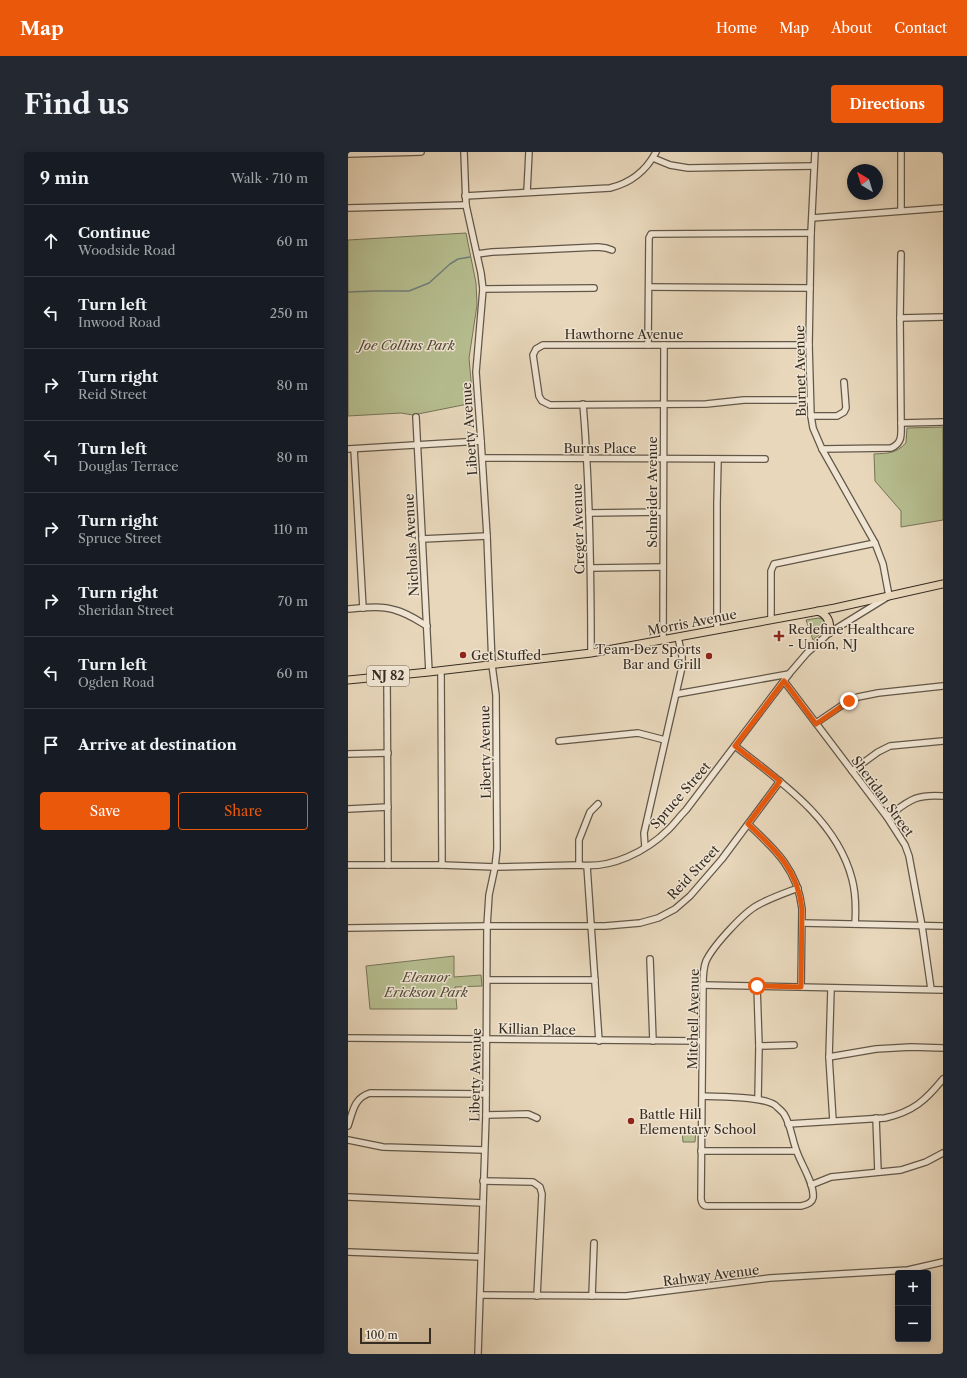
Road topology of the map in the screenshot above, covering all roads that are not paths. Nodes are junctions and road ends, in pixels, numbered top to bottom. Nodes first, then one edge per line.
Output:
1 (421, 152) edge
2 (464, 152) edge
3 (529, 152) edge
4 (656, 152) edge
5 (815, 152) edge
6 (901, 152) edge
7 (348, 154) edge
8 (653, 158) junction
9 (814, 166) junction
10 (527, 192) junction
11 (465, 196) junction
12 (466, 205) junction
13 (348, 208) edge
14 (943, 208) edge
15 (902, 211) junction
16 (812, 218) junction
17 (811, 233) junction
18 (612, 250) dead end
19 (477, 254) junction
20 (901, 254) dead end
21 (649, 287) junction
22 (594, 288) dead end
23 (810, 288) junction
24 (483, 289) junction
25 (943, 317) edge
26 (900, 318) junction
27 (648, 345) junction
28 (664, 345) junction
29 (809, 345) junction
30 (844, 382) dead end
31 (810, 400) junction
32 (583, 404) junction
33 (663, 404) junction
34 (811, 416) junction
35 (416, 417) dead end
36 (943, 422) edge
37 (901, 423) junction
38 (481, 441) junction
39 (417, 445) junction
40 (351, 449) edge
41 (822, 449) junction
42 (482, 458) junction
43 (587, 459) junction
44 (664, 459) junction
45 (718, 459) junction
46 (765, 459) dead end
47 (663, 512) junction
48 (589, 513) junction
49 (487, 536) junction
50 (422, 539) junction
51 (875, 543) junction
52 (663, 567) junction
53 (590, 568) junction
54 (943, 584) edge
55 (889, 596) junction
56 (363, 608) junction
57 (348, 609) edge
58 (817, 611) junction
59 (771, 620) junction
60 (427, 626) junction
61 (717, 630) junction
62 (829, 633) junction
63 (678, 637) junction
64 (663, 640) junction
65 (591, 653) junction
66 (492, 665) junction
67 (441, 671) junction
68 (429, 672) junction
69 (789, 674) junction
70 (387, 676) junction
71 (348, 680) edge
72 (784, 681) junction
73 (943, 686) edge
74 (676, 694) junction
75 (816, 724) junction
76 (665, 740) junction
77 (559, 741) dead end
78 (943, 741) edge
79 (735, 746) junction
80 (388, 753) junction
81 (348, 754) edge
82 (852, 771) junction
83 (780, 781) junction
84 (943, 796) edge
85 (598, 804) dead end
86 (388, 807) junction
87 (348, 809) edge
88 (887, 818) junction
89 (748, 824) junction
90 (645, 847) junction
91 (348, 865) edge
92 (388, 865) junction
93 (442, 865) junction
94 (579, 865) junction
95 (587, 866) junction
96 (495, 867) junction
97 (798, 888) junction
98 (802, 923) junction
99 (856, 924) junction
100 (487, 926) junction
101 (590, 926) junction
102 (922, 926) junction
103 (943, 926) edge
104 (348, 928) edge
105 (650, 960) dead end
106 (486, 980) junction
107 (595, 980) junction
108 (703, 985) junction
109 (757, 986) junction
110 (801, 987) junction
111 (831, 988) junction
112 (930, 989) junction
113 (943, 990) edge
114 (348, 1038) edge
115 (487, 1040) junction
116 (599, 1041) junction
117 (653, 1041) junction
118 (702, 1041) junction
119 (794, 1045) dead end
120 (759, 1046) junction
121 (943, 1048) edge
122 (829, 1057) junction
123 (943, 1079) edge
124 (486, 1094) junction
125 (702, 1096) junction
126 (758, 1099) junction
127 (486, 1115) junction
128 (537, 1118) dead end
129 (876, 1118) junction
130 (833, 1121) junction
131 (788, 1124) junction
132 (348, 1126) edge
133 (348, 1140) edge
134 (484, 1150) junction
135 (701, 1151) junction
136 (796, 1151) junction
137 (943, 1153) edge
138 (878, 1172) junction
139 (483, 1181) junction
140 (811, 1185) junction
141 (348, 1197) edge
142 (483, 1203) junction
143 (594, 1243) dead end
144 (348, 1252) edge
145 (481, 1256) junction
146 (943, 1262) edge
147 (481, 1295) junction
148 (537, 1296) junction
149 (592, 1296) junction
150 (478, 1354) edge

1 - 7 street
2 - 11 street, Liberty Avenue
3 - 10 street
4 - 8 street
5 - 9 street, Burnet Avenue
6 - 15 street
8 - 9 street
8 - 10 street
9 - 16 street, Burnet Avenue
10 - 11 street
11 - 12 street, Liberty Avenue
12 - 13 street
12 - 19 street, Liberty Avenue
14 - 15 street
15 - 16 street
16 - 17 street, Burnet Avenue
17 - 21 street
17 - 23 street, Burnet Avenue
18 - 19 street
19 - 24 street, Liberty Avenue
20 - 26 street
21 - 23 street
21 - 27 street
22 - 24 street
23 - 29 street, Burnet Avenue
24 - 38 street, Liberty Avenue
25 - 26 street
26 - 37 street
27 - 28 street, Hawthorne Avenue
27 - 32 street, Hawthorne Avenue
28 - 29 street, Hawthorne Avenue
28 - 33 street, Schneider Avenue
29 - 31 street, Burnet Avenue
30 - 34 street
31 - 33 street
31 - 34 street, Burnet Avenue
32 - 33 street
32 - 43 street, Creger Avenue
33 - 44 street, Schneider Avenue
34 - 41 street, Burnet Avenue
35 - 39 street, Nicholas Avenue
36 - 37 street
37 - 41 street
38 - 39 street
38 - 42 street, Liberty Avenue
39 - 40 street
39 - 50 street, Nicholas Avenue
40 - 56 street
41 - 51 street, Burnet Avenue
42 - 43 street, Burns Place
42 - 49 street, Liberty Avenue
43 - 44 street, Burns Place
43 - 48 street, Creger Avenue
44 - 45 street, Burns Place
44 - 47 street, Schneider Avenue
45 - 46 street, Burns Place
45 - 61 street
47 - 48 street
47 - 52 street, Schneider Avenue
48 - 53 street, Creger Avenue
49 - 50 street
49 - 66 street, Liberty Avenue
50 - 60 street, Nicholas Avenue
51 - 55 street, Burnet Avenue
51 - 59 street
52 - 53 street
52 - 64 street, Schneider Avenue
53 - 65 street, Creger Avenue
54 - 55 main road, Morris Avenue / NJ 82
55 - 58 main road, Morris Avenue / NJ 82
55 - 62 street, Spruce Street
56 - 57 street
56 - 60 street
58 - 59 main road, Morris Avenue / NJ 82
58 - 62 main road
59 - 61 main road, Morris Avenue / NJ 82
60 - 68 street, Nicholas Avenue
61 - 63 main road, Morris Avenue / NJ 82
62 - 69 street, Spruce Street
63 - 64 main road, Morris Avenue / NJ 82
63 - 74 street
64 - 65 main road, Morris Avenue / NJ 82
65 - 66 main road, Morris Avenue / NJ 82
66 - 67 main road, Morris Avenue / NJ 82
66 - 96 street, Liberty Avenue
67 - 68 main road, Morris Avenue / NJ 82
67 - 93 street
68 - 70 main road, Morris Avenue / NJ 82
69 - 72 street, Spruce Street
69 - 74 street
70 - 71 main road, Morris Avenue / NJ 82
70 - 80 street
72 - 75 street, Sheridan Street
72 - 79 street, Spruce Street
73 - 75 street
74 - 76 street
75 - 82 street, Sheridan Street
76 - 77 street
76 - 90 street
78 - 82 street
79 - 83 street
79 - 90 street, Spruce Street
80 - 81 street
80 - 86 street
82 - 88 street, Sheridan Street
83 - 89 street, Reid Street
83 - 99 street
84 - 88 street
85 - 94 street
86 - 87 street
86 - 92 street
88 - 102 street, Sheridan Street
89 - 97 street
89 - 101 street, Reid Street
90 - 95 street, Spruce Street
91 - 92 street, Spruce Street
92 - 93 street, Spruce Street
93 - 96 street, Spruce Street
94 - 95 street, Spruce Street
94 - 96 street, Spruce Street
95 - 101 street
96 - 100 street, Liberty Avenue
97 - 98 street
97 - 108 street, Mitchell Avenue
98 - 99 street
98 - 110 street
99 - 102 street
100 - 101 street, Reid Street
100 - 104 street, Reid Street
100 - 106 street, Liberty Avenue
101 - 107 street
102 - 103 street
102 - 112 street, Sheridan Street
105 - 117 street
106 - 107 street
106 - 115 street, Liberty Avenue
107 - 116 street
108 - 109 street
108 - 118 street, Mitchell Avenue
109 - 110 street
109 - 120 street
110 - 111 street
111 - 112 street
111 - 122 street
112 - 113 street
114 - 115 street, Killian Place
115 - 116 street, Killian Place
115 - 124 street, Liberty Avenue
116 - 117 street, Killian Place
117 - 118 street, Killian Place
118 - 125 street, Mitchell Avenue
119 - 120 street
120 - 126 street
121 - 122 street
122 - 130 street
123 - 129 street
124 - 127 street, Liberty Avenue
124 - 132 street
125 - 126 street
125 - 135 street, Mitchell Avenue
126 - 131 street
127 - 128 street
127 - 134 street, Liberty Avenue
129 - 130 street
129 - 138 street
130 - 131 street
131 - 136 street
133 - 134 street
134 - 139 street, Liberty Avenue
135 - 136 street
135 - 140 street, Mitchell Avenue
136 - 140 street
137 - 138 street
138 - 140 street
139 - 142 street, Liberty Avenue
139 - 148 street
141 - 142 street
142 - 145 street, Liberty Avenue
143 - 149 street
144 - 145 street
145 - 147 street, Liberty Avenue
146 - 149 street, Rahway Avenue
147 - 148 street, Rahway Avenue
147 - 150 street, Liberty Avenue
148 - 149 street, Rahway Avenue

